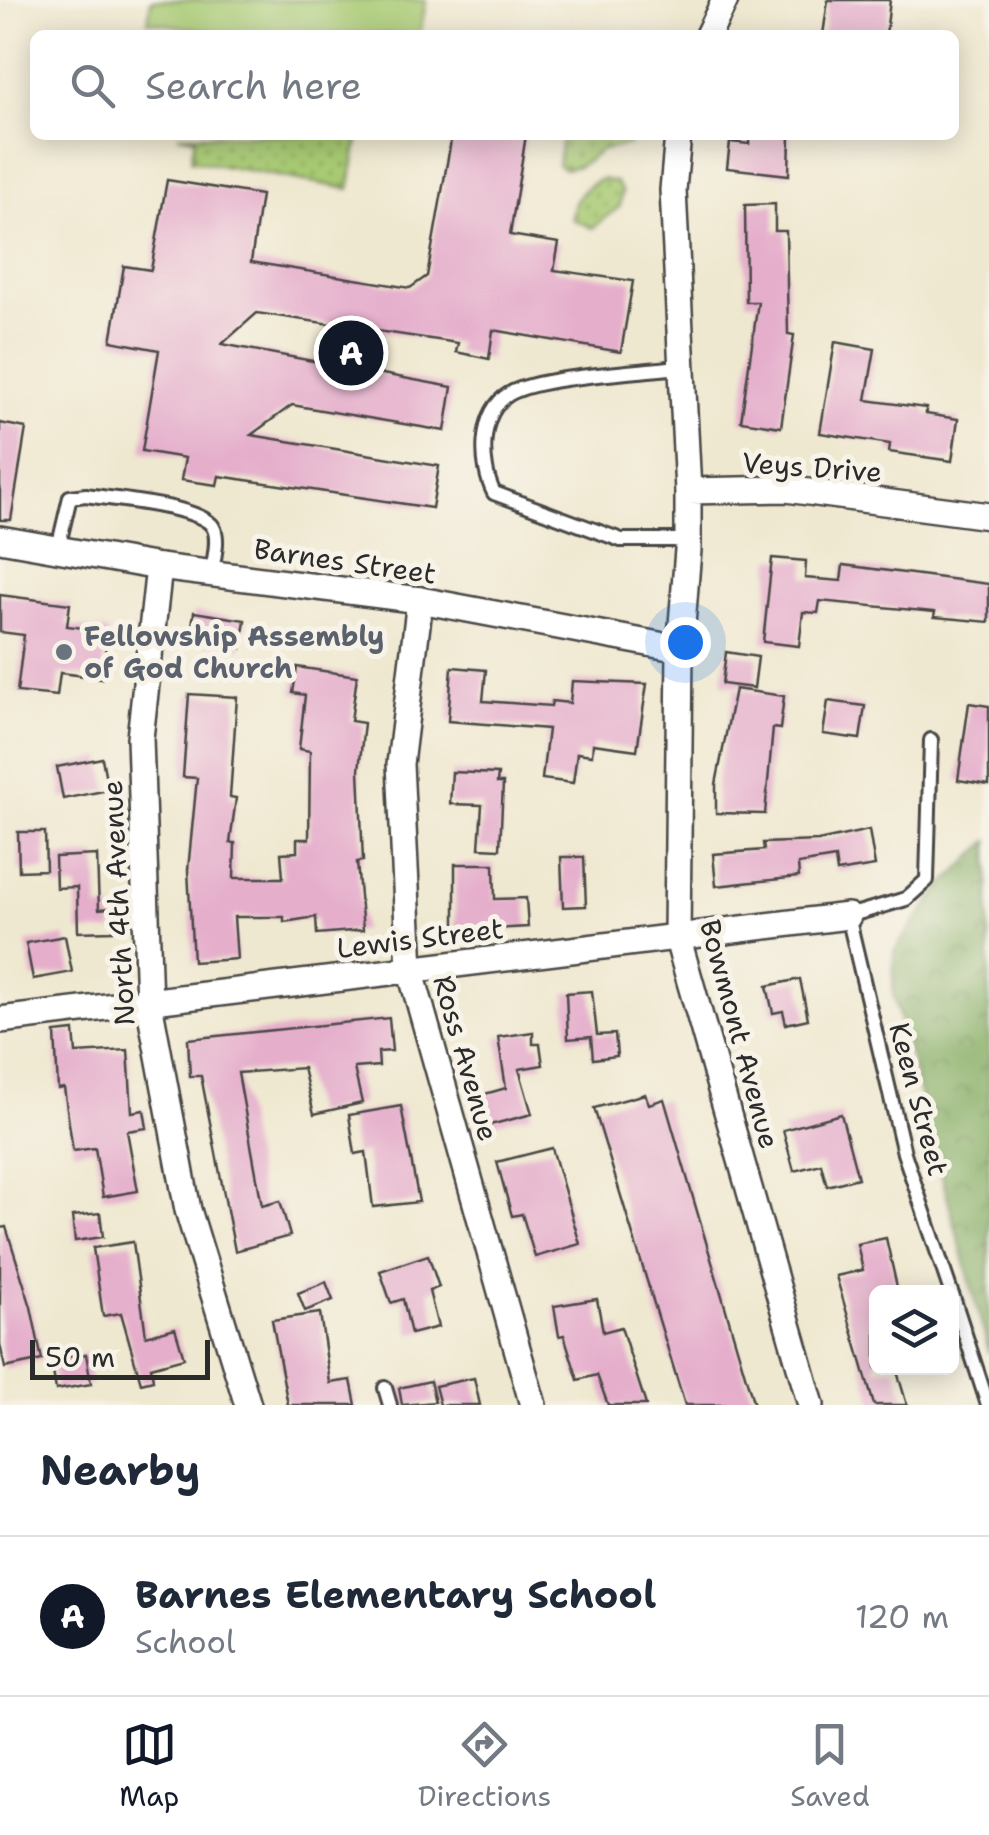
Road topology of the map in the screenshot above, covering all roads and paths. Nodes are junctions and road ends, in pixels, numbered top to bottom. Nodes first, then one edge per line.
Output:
1 (725, 0) edge
2 (710, 30) edge
3 (678, 140) edge
4 (679, 367) junction
5 (688, 491) junction
6 (989, 516) edge
7 (0, 540) edge
8 (688, 545) junction
9 (58, 548) junction
10 (159, 567) junction
11 (212, 574) junction
12 (420, 600) junction
13 (680, 649) junction
14 (931, 740) dead end
15 (848, 916) junction
16 (678, 936) junction
17 (410, 970) junction
18 (148, 1003) junction
19 (0, 1020) edge
20 (948, 1285) edge
21 (959, 1317) edge
22 (385, 1388) dead end
23 (248, 1405) edge
24 (390, 1405) edge
25 (533, 1405) edge
26 (812, 1405) edge
27 (988, 1405) edge

1 - 2 street
3 - 4 street
4 - 5 street
4 - 8 lane
5 - 6 street, Veys Drive
5 - 8 street
7 - 9 street, Barnes Street
8 - 13 street, Bowmont Avenue
9 - 10 street, Barnes Street
9 - 11 lane
10 - 11 street, Barnes Street
10 - 18 street, North 4th Avenue
11 - 12 street, Barnes Street
12 - 13 street, Barnes Street
12 - 17 street, Ross Avenue
13 - 16 street, Bowmont Avenue
14 - 15 lane
15 - 16 street, Lewis Street
15 - 20 lane, Keen Street
16 - 17 street, Lewis Street
16 - 26 street, Bowmont Avenue
17 - 18 street, Lewis Street
17 - 25 street, Ross Avenue
18 - 19 street, Lewis Street
18 - 23 street, North 4th Avenue
21 - 27 lane, Keen Street
22 - 24 lane

